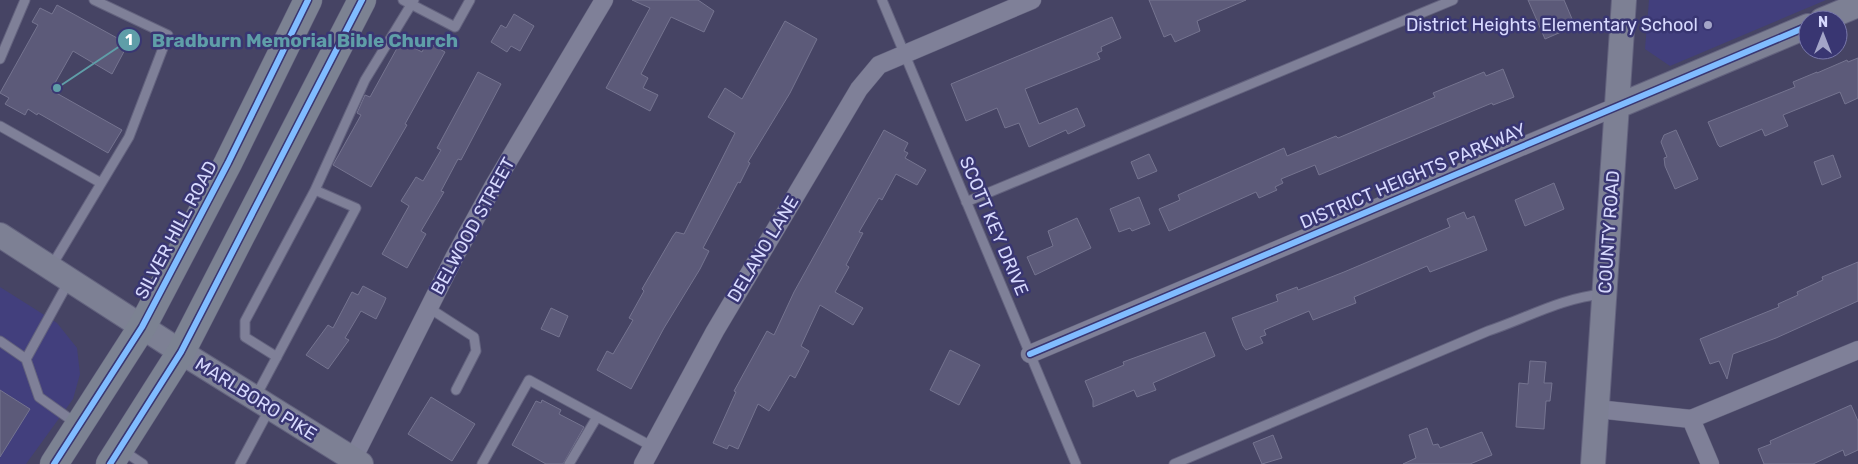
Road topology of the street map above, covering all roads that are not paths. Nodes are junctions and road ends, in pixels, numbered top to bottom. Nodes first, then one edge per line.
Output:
1 (26, 0) edge
2 (94, 0) edge
3 (308, 0) edge
4 (362, 0) edge
5 (403, 0) edge
6 (470, 0) edge
7 (604, 0) edge
8 (882, 0) edge
9 (1032, 0) edge
10 (1453, 0) edge
11 (1624, 0) edge
12 (413, 2) edge
13 (1858, 5) edge
14 (1846, 10) edge
15 (1798, 30) edge
16 (904, 54) junction
17 (0, 59) edge
18 (1618, 106) junction
19 (0, 126) edge
20 (101, 183) junction
21 (315, 190) junction
22 (966, 202) junction
23 (0, 235) edge
24 (60, 274) junction
25 (1605, 294) junction
26 (429, 308) junction
27 (142, 327) junction
28 (0, 341) edge
29 (1858, 350) edge
30 (181, 352) junction
31 (1030, 354) junction
32 (277, 356) junction
33 (26, 359) junction
34 (456, 390) dead end
35 (262, 403) junction
36 (1597, 410) junction
37 (597, 417) junction
38 (1691, 419) junction
39 (79, 425) junction
40 (115, 456) edge
41 (648, 459) edge
42 (357, 462) edge
43 (1591, 463) edge
44 (54, 464) edge
45 (143, 464) edge
46 (240, 464) edge
47 (482, 464) edge
48 (569, 464) edge
49 (1076, 464) edge
50 (1174, 464) edge
51 (1710, 464) edge

1 - 17 lane
2 - 20 lane
3 - 27 main road, SILVER HILL ROAD
4 - 30 main road
5 - 12 lane
6 - 12 lane
7 - 26 street, BELWOOD STREET
8 - 16 lane, SCOTT KEY DRIVE
9 - 16 street, DELANO LANE
10 - 22 lane
11 - 18 street, COUNTY ROAD
12 - 21 lane
13 - 14 street
15 - 18 street, DISTRICT HEIGHTS PARKWAY
16 - 22 lane, SCOTT KEY DRIVE
16 - 41 street, DELANO LANE
18 - 25 street, COUNTY ROAD
18 - 31 street, DISTRICT HEIGHTS PARKWAY
19 - 20 lane
20 - 24 lane
21 - 32 lane
21 - 32 lane
22 - 31 lane, SCOTT KEY DRIVE
23 - 24 street, MARLBORO PIKE
24 - 27 street, MARLBORO PIKE
24 - 33 lane
25 - 36 street, COUNTY ROAD
25 - 50 lane
26 - 34 lane
26 - 42 street, BELWOOD STREET
27 - 30 street, MARLBORO PIKE
27 - 39 main road, SILVER HILL ROAD
28 - 33 lane
29 - 38 street
30 - 35 street, MARLBORO PIKE
30 - 40 main road
31 - 49 lane, SCOTT KEY DRIVE
32 - 35 lane
33 - 39 lane
35 - 42 street, MARLBORO PIKE
35 - 46 lane
36 - 38 street
36 - 43 street, COUNTY ROAD
37 - 41 lane
37 - 47 lane
37 - 48 lane
38 - 51 street
39 - 44 main road, SILVER HILL ROAD
40 - 45 lane

